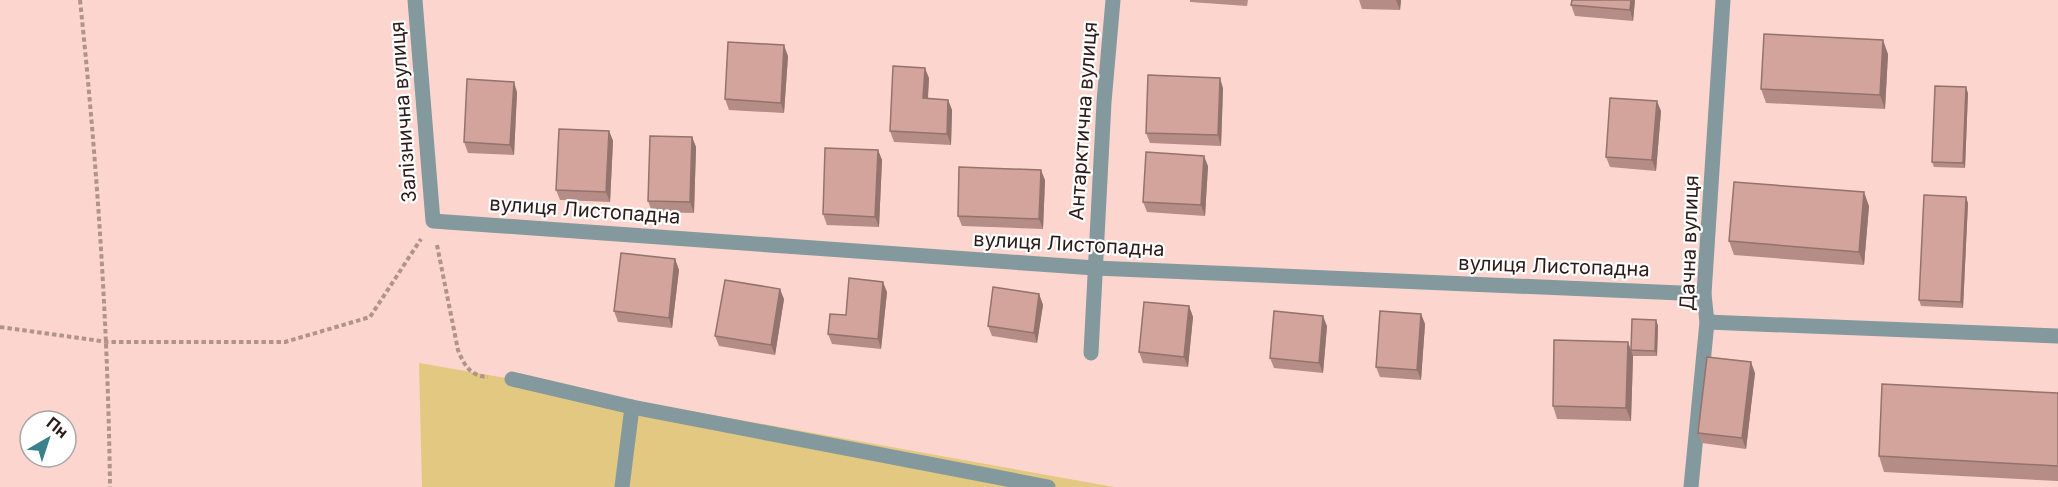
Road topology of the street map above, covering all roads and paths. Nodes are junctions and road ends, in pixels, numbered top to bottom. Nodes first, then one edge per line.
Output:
1 (80, 0) edge
2 (416, 0) edge
3 (1113, 0) edge
4 (1723, 0) edge
5 (433, 220) junction
6 (1095, 268) junction
7 (1704, 294) junction
8 (1707, 322) junction
9 (0, 327) edge
10 (2058, 336) edge
11 (108, 342) junction
12 (1091, 353) dead end
13 (512, 379) joint
14 (632, 407) junction
15 (975, 480) edge
16 (110, 487) edge
17 (622, 487) edge
18 (1048, 487) edge
19 (1691, 487) edge

1 - 11 path
2 - 5 street, Залізнична вулиця
3 - 6 street, Антарктична вулиця
4 - 7 street, Дачна вулиця
5 - 6 street, вулиця Листопадна
5 - 11 path
5 - 13 path
6 - 7 street, вулиця Листопадна
6 - 12 street, Антарктична вулиця
7 - 8 street, Дачна вулиця
8 - 10 street
8 - 19 street, Дачна вулиця
9 - 11 path
11 - 16 path
13 - 14 street
14 - 15 street
14 - 17 street
15 - 18 street

